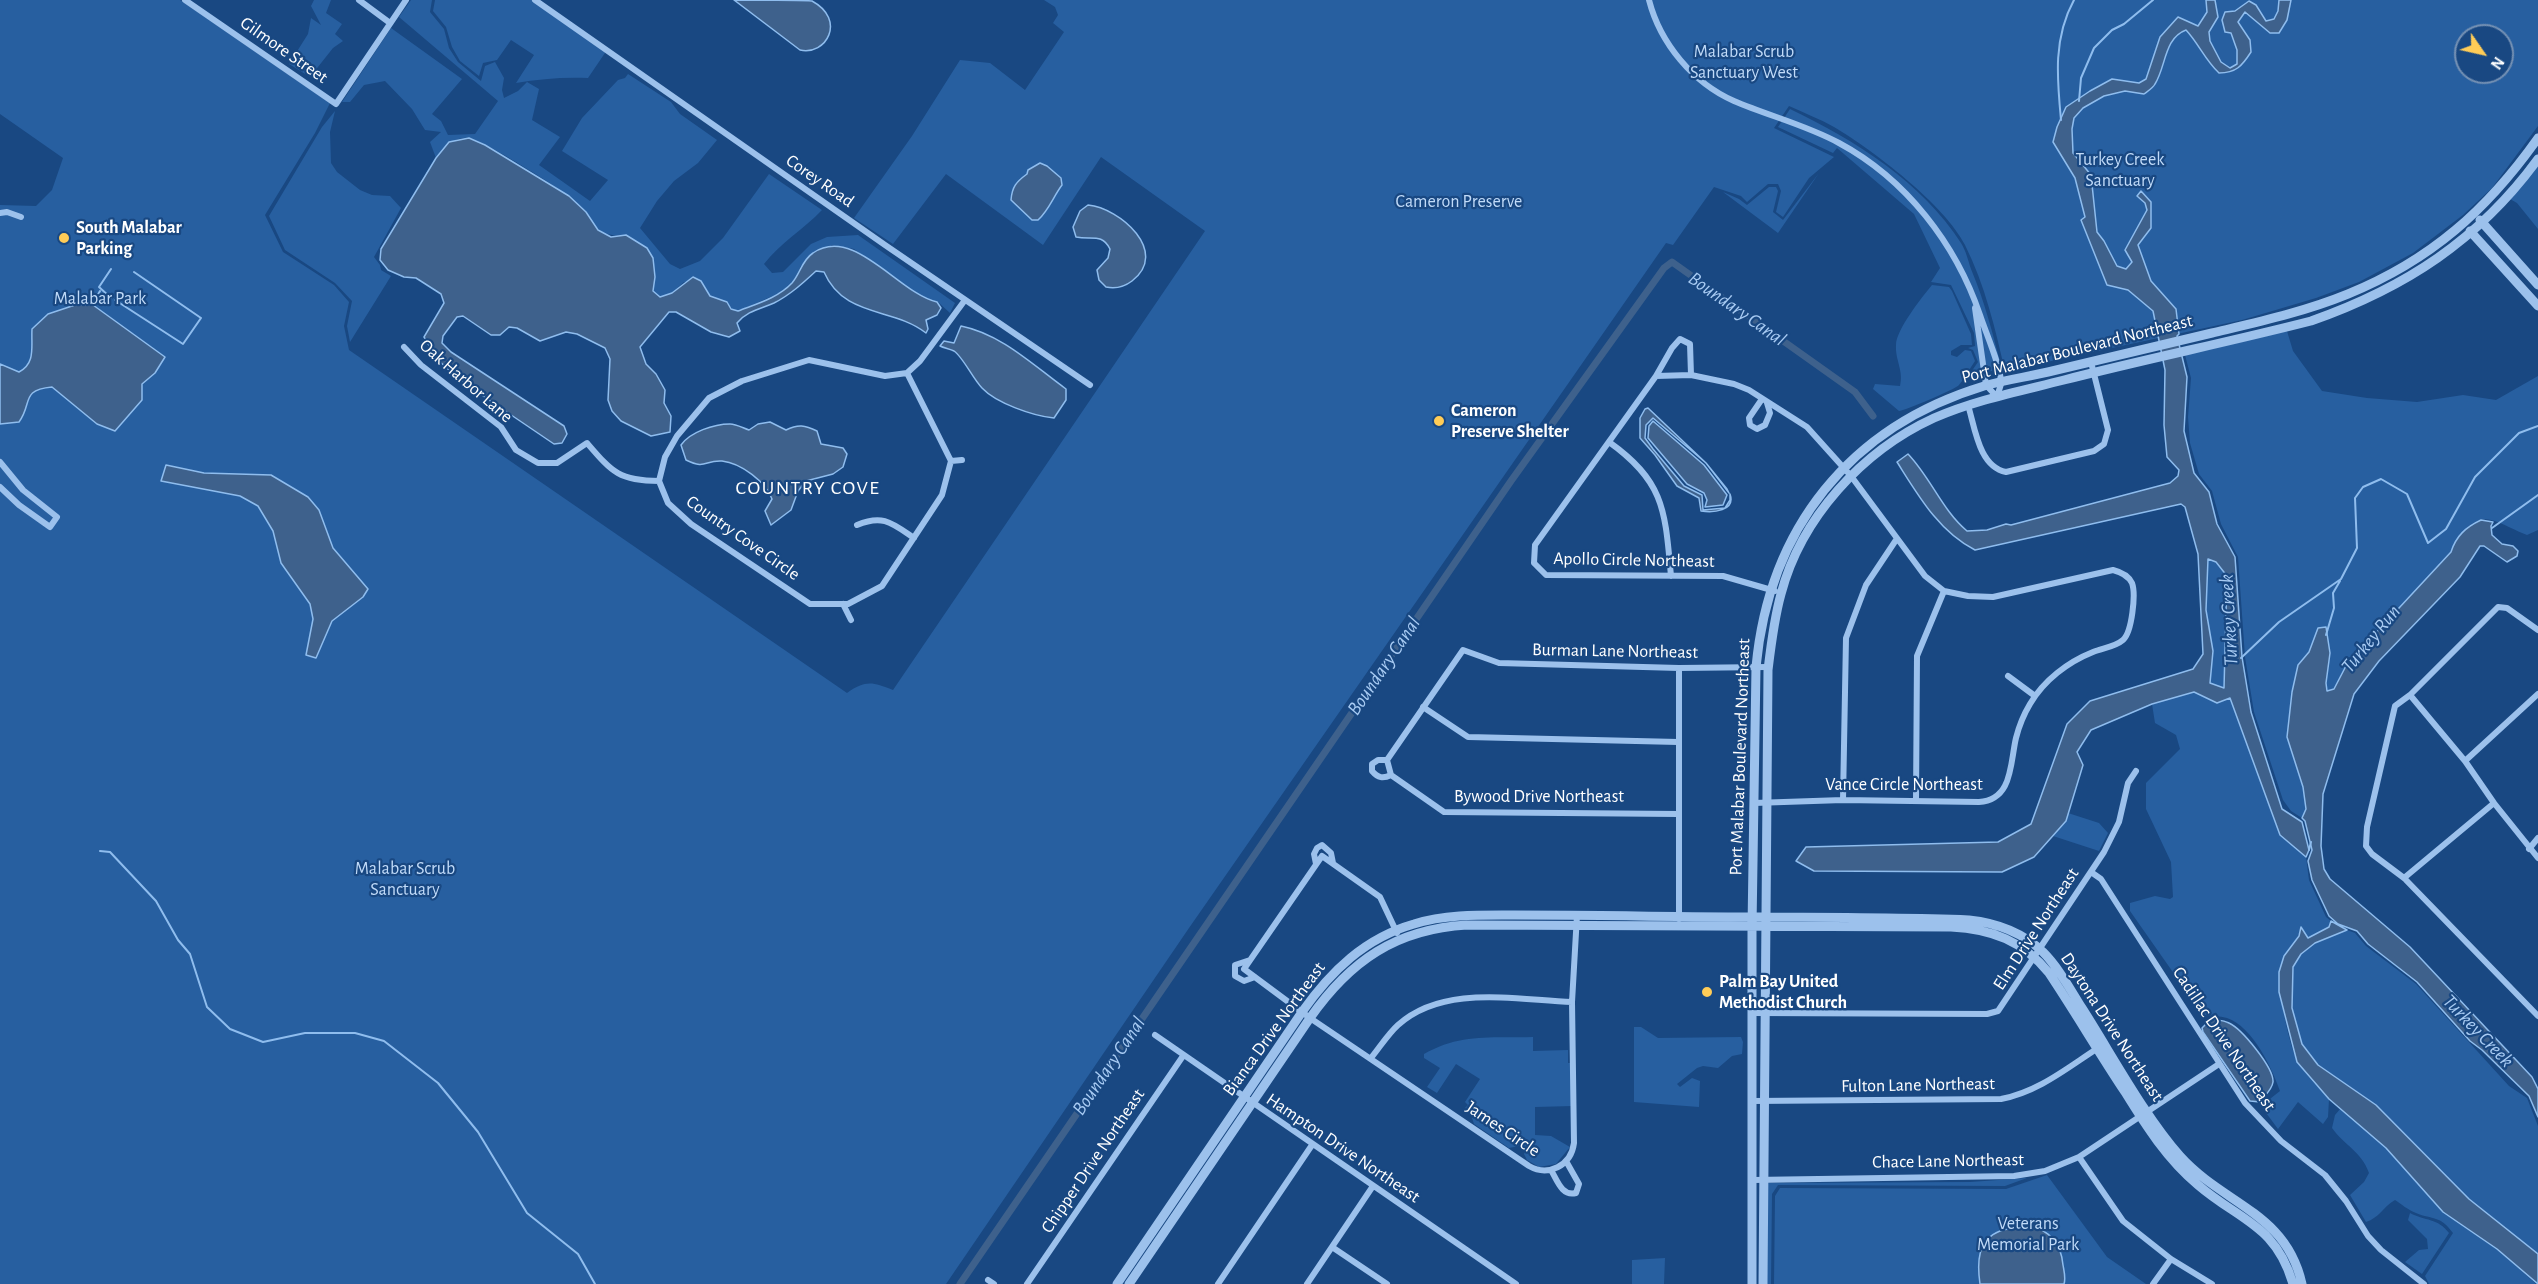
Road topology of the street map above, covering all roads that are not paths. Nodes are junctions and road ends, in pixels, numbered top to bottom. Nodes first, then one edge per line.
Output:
1 (185, 0) edge
2 (358, 0) edge
3 (406, 0) edge
4 (536, 0) edge
5 (550, 0) edge
6 (1649, 0) edge
7 (545, 7) junction
8 (390, 22) junction
9 (2538, 138) edge
10 (2538, 159) edge
11 (0, 213) edge
12 (2475, 215) junction
13 (21, 216) dead end
14 (2483, 223) junction
15 (2464, 225) junction
16 (2472, 234) junction
17 (2415, 260) junction
18 (2421, 271) junction
19 (2538, 285) edge
20 (2349, 294) junction
21 (965, 300) junction
22 (1975, 302) junction
23 (2352, 306) junction
24 (2538, 306) edge
25 (404, 346) dead end
26 (2091, 362) junction
27 (907, 373) junction
28 (2094, 373) junction
29 (1691, 375) junction
30 (1656, 376) junction
31 (2001, 383) junction
32 (1090, 384) dead end
33 (1986, 385) junction
34 (1997, 397) junction
35 (1968, 405) junction
36 (1609, 442) junction
37 (962, 460) dead end
38 (951, 461) junction
39 (0, 462) edge
40 (1844, 467) junction
41 (1851, 476) junction
42 (659, 481) junction
43 (0, 487) edge
44 (857, 525) dead end
45 (914, 538) junction
46 (1896, 540) junction
47 (1671, 576) junction
48 (1770, 589) junction
49 (1944, 591) junction
50 (1781, 593) junction
51 (843, 604) junction
52 (851, 620) dead end
53 (2538, 630) edge
54 (1756, 667) junction
55 (1768, 667) junction
56 (1679, 668) junction
57 (2008, 676) dead end
58 (2538, 694) edge
59 (2410, 695) junction
60 (2036, 696) junction
61 (1423, 707) junction
62 (1678, 742) junction
63 (1387, 760) junction
64 (2465, 761) junction
65 (2136, 771) dead end
66 (1391, 775) junction
67 (1843, 800) junction
68 (1916, 801) junction
69 (1754, 802) junction
70 (1767, 802) junction
71 (2494, 803) junction
72 (1678, 814) junction
73 (2538, 838) edge
74 (2529, 849) junction
75 (2538, 858) edge
76 (1333, 863) junction
77 (1316, 864) junction
78 (2091, 872) junction
79 (2404, 878) junction
80 (1577, 915) junction
81 (1487, 920) junction
82 (1679, 921) junction
83 (1752, 922) junction
84 (1767, 922) junction
85 (1576, 926) junction
86 (1398, 935) junction
87 (2038, 953) junction
88 (1250, 960) junction
89 (1255, 977) junction
90 (1572, 1002) junction
91 (1753, 1014) junction
92 (1765, 1014) junction
93 (1306, 1015) junction
94 (2538, 1016) edge
95 (1155, 1035) dead end
96 (2101, 1046) junction
97 (1183, 1056) junction
98 (1371, 1058) junction
99 (2219, 1064) junction
100 (1248, 1101) junction
101 (1752, 1101) junction
102 (1764, 1101) junction
103 (2144, 1114) junction
104 (1312, 1145) junction
105 (2079, 1157) junction
106 (1566, 1161) junction
107 (1551, 1170) junction
108 (1764, 1179) junction
109 (1753, 1180) junction
110 (1373, 1186) junction
111 (1753, 1232) junction
112 (1332, 1247) junction
113 (1752, 1256) junction
114 (2171, 1258) junction
115 (1137, 1263) junction
116 (1763, 1270) junction
117 (987, 1280) dead end
118 (994, 1284) edge
119 (1027, 1284) edge
120 (1117, 1284) edge
121 (1129, 1284) edge
122 (1218, 1284) edge
123 (1307, 1284) edge
124 (1387, 1284) edge
125 (1516, 1284) edge
126 (1752, 1284) edge
127 (1757, 1284) edge
128 (1763, 1284) edge
129 (2153, 1284) edge
130 (2212, 1284) edge
131 (2293, 1284) edge
132 (2302, 1284) edge
133 (2424, 1284) edge

1 - 8 street, Gilmore Street
2 - 8 street
3 - 8 street
4 - 7 street, Corey Road
5 - 7 street
6 - 22 street
7 - 21 street, Corey Road
9 - 12 street, Port Malabar Boulevard Northeast
10 - 14 street, Port Malabar Boulevard Northeast
11 - 13 street
12 - 14 street
12 - 15 street, Port Malabar Boulevard Northeast
14 - 16 street, Port Malabar Boulevard Northeast
14 - 19 street
15 - 16 street
15 - 17 street, Port Malabar Boulevard Northeast
16 - 18 street, Port Malabar Boulevard Northeast
16 - 24 street
17 - 18 street
17 - 20 street, Port Malabar Boulevard Northeast
18 - 23 street, Port Malabar Boulevard Northeast
20 - 23 street
20 - 26 street, Port Malabar Boulevard Northeast
21 - 27 street
21 - 32 street, Corey Road
22 - 31 street
22 - 33 street
23 - 28 street, Port Malabar Boulevard Northeast
25 - 42 street, Oak Harbor Lane
26 - 28 street
26 - 31 street, Port Malabar Boulevard Northeast
27 - 38 street
27 - 42 street
28 - 34 street, Port Malabar Boulevard Northeast
28 - 35 street
29 - 30 street
29 - 30 street, Apollo Circle Northeast
29 - 40 street
30 - 36 street, Apollo Circle Northeast
31 - 33 street, Port Malabar Boulevard Northeast
31 - 34 street
33 - 34 street
33 - 40 street, Port Malabar Boulevard Northeast
34 - 35 street, Port Malabar Boulevard Northeast
35 - 41 street, Port Malabar Boulevard Northeast
36 - 47 street
36 - 47 street, Apollo Circle Northeast
37 - 38 street
38 - 45 street, Country Cove Circle
39 - 43 street
40 - 41 street
40 - 48 street, Port Malabar Boulevard Northeast
41 - 46 street
41 - 50 street, Port Malabar Boulevard Northeast
42 - 51 street, Country Cove Circle
44 - 45 street
45 - 51 street, Country Cove Circle
46 - 49 street
46 - 67 street
47 - 48 street, Apollo Circle Northeast
48 - 50 street, Apollo Circle Northeast
48 - 54 street, Port Malabar Boulevard Northeast
49 - 60 street, Vance Circle Northeast
49 - 68 street
50 - 55 street, Port Malabar Boulevard Northeast
51 - 52 street
53 - 59 street
54 - 55 street, Burman Lane Northeast
54 - 56 street, Burman Lane Northeast
54 - 69 street, Port Malabar Boulevard Northeast
55 - 70 street, Port Malabar Boulevard Northeast
56 - 61 street, Burman Lane Northeast
56 - 62 street
57 - 60 street
58 - 64 street
59 - 64 street
59 - 79 street
60 - 68 street, Vance Circle Northeast
61 - 62 street
61 - 63 street
62 - 72 street
63 - 66 street
63 - 66 street
64 - 71 street
65 - 78 street, Elm Drive Northeast
66 - 72 street, Bywood Drive Northeast
67 - 68 street, Vance Circle Northeast
67 - 70 street, Vance Circle Northeast
69 - 70 street, Vance Circle Northeast
69 - 83 street, Port Malabar Boulevard Northeast
70 - 84 street, Port Malabar Boulevard Northeast
71 - 74 street
71 - 79 street
72 - 82 street
73 - 74 street
74 - 75 street
76 - 77 street
76 - 77 street
76 - 86 street
77 - 88 street
78 - 87 street, Elm Drive Northeast
78 - 99 street, Cadillac Drive Northeast
79 - 94 street
80 - 81 street, Bianca Drive Northeast
80 - 82 street, Bianca Drive Northeast
80 - 85 street
81 - 85 street, Bianca Drive Northeast
81 - 86 street, Bianca Drive Northeast
82 - 83 street, Bianca Drive Northeast
82 - 85 street, Bianca Drive Northeast
83 - 84 street, Daytona Drive Northeast
83 - 91 street, Port Malabar Boulevard Northeast
84 - 87 street, Daytona Drive Northeast
84 - 92 street, Port Malabar Boulevard Northeast
85 - 90 street
86 - 93 street, Bianca Drive Northeast
87 - 92 street, Elm Drive Northeast
87 - 96 street, Daytona Drive Northeast
88 - 89 street
88 - 89 street, James Circle
89 - 93 street, James Circle
90 - 98 street
90 - 106 street
91 - 92 street, Elm Drive Northeast
91 - 101 street, Port Malabar Boulevard Northeast
92 - 102 street, Port Malabar Boulevard Northeast
93 - 98 street, James Circle
93 - 100 street, Bianca Drive Northeast
95 - 97 street, Hampton Drive Northeast
96 - 102 street, Fulton Lane Northeast
96 - 103 street, Daytona Drive Northeast
97 - 100 street, Hampton Drive Northeast
97 - 119 street, Chipper Drive Northeast
98 - 107 street, James Circle
99 - 103 street, Chace Lane Northeast
99 - 133 street, Cadillac Drive Northeast
100 - 104 street, Hampton Drive Northeast
100 - 115 street, Bianca Drive Northeast
101 - 102 street, Fulton Lane Northeast
101 - 109 street, Port Malabar Boulevard Northeast
102 - 108 street, Port Malabar Boulevard Northeast
103 - 105 street, Chace Lane Northeast
103 - 131 street, Daytona Drive Northeast
103 - 132 street, Daytona Drive Northeast
104 - 110 street, Hampton Drive Northeast
104 - 122 street
105 - 108 street, Chace Lane Northeast
105 - 114 street
106 - 107 street, James Circle
106 - 107 street
108 - 109 street, Chace Lane Northeast
108 - 116 street, Port Malabar Boulevard Northeast
109 - 111 street, Port Malabar Boulevard Northeast
110 - 112 street
110 - 125 street, Hampton Drive Northeast
111 - 113 street, Port Malabar Boulevard Northeast
111 - 116 street
112 - 123 street
112 - 124 street
113 - 126 street, Port Malabar Boulevard Northeast
113 - 127 street
114 - 129 street
114 - 130 street
115 - 120 street, Bianca Drive Northeast
115 - 121 street, Bianca Drive Northeast
116 - 128 street, Port Malabar Boulevard Northeast
117 - 118 street

